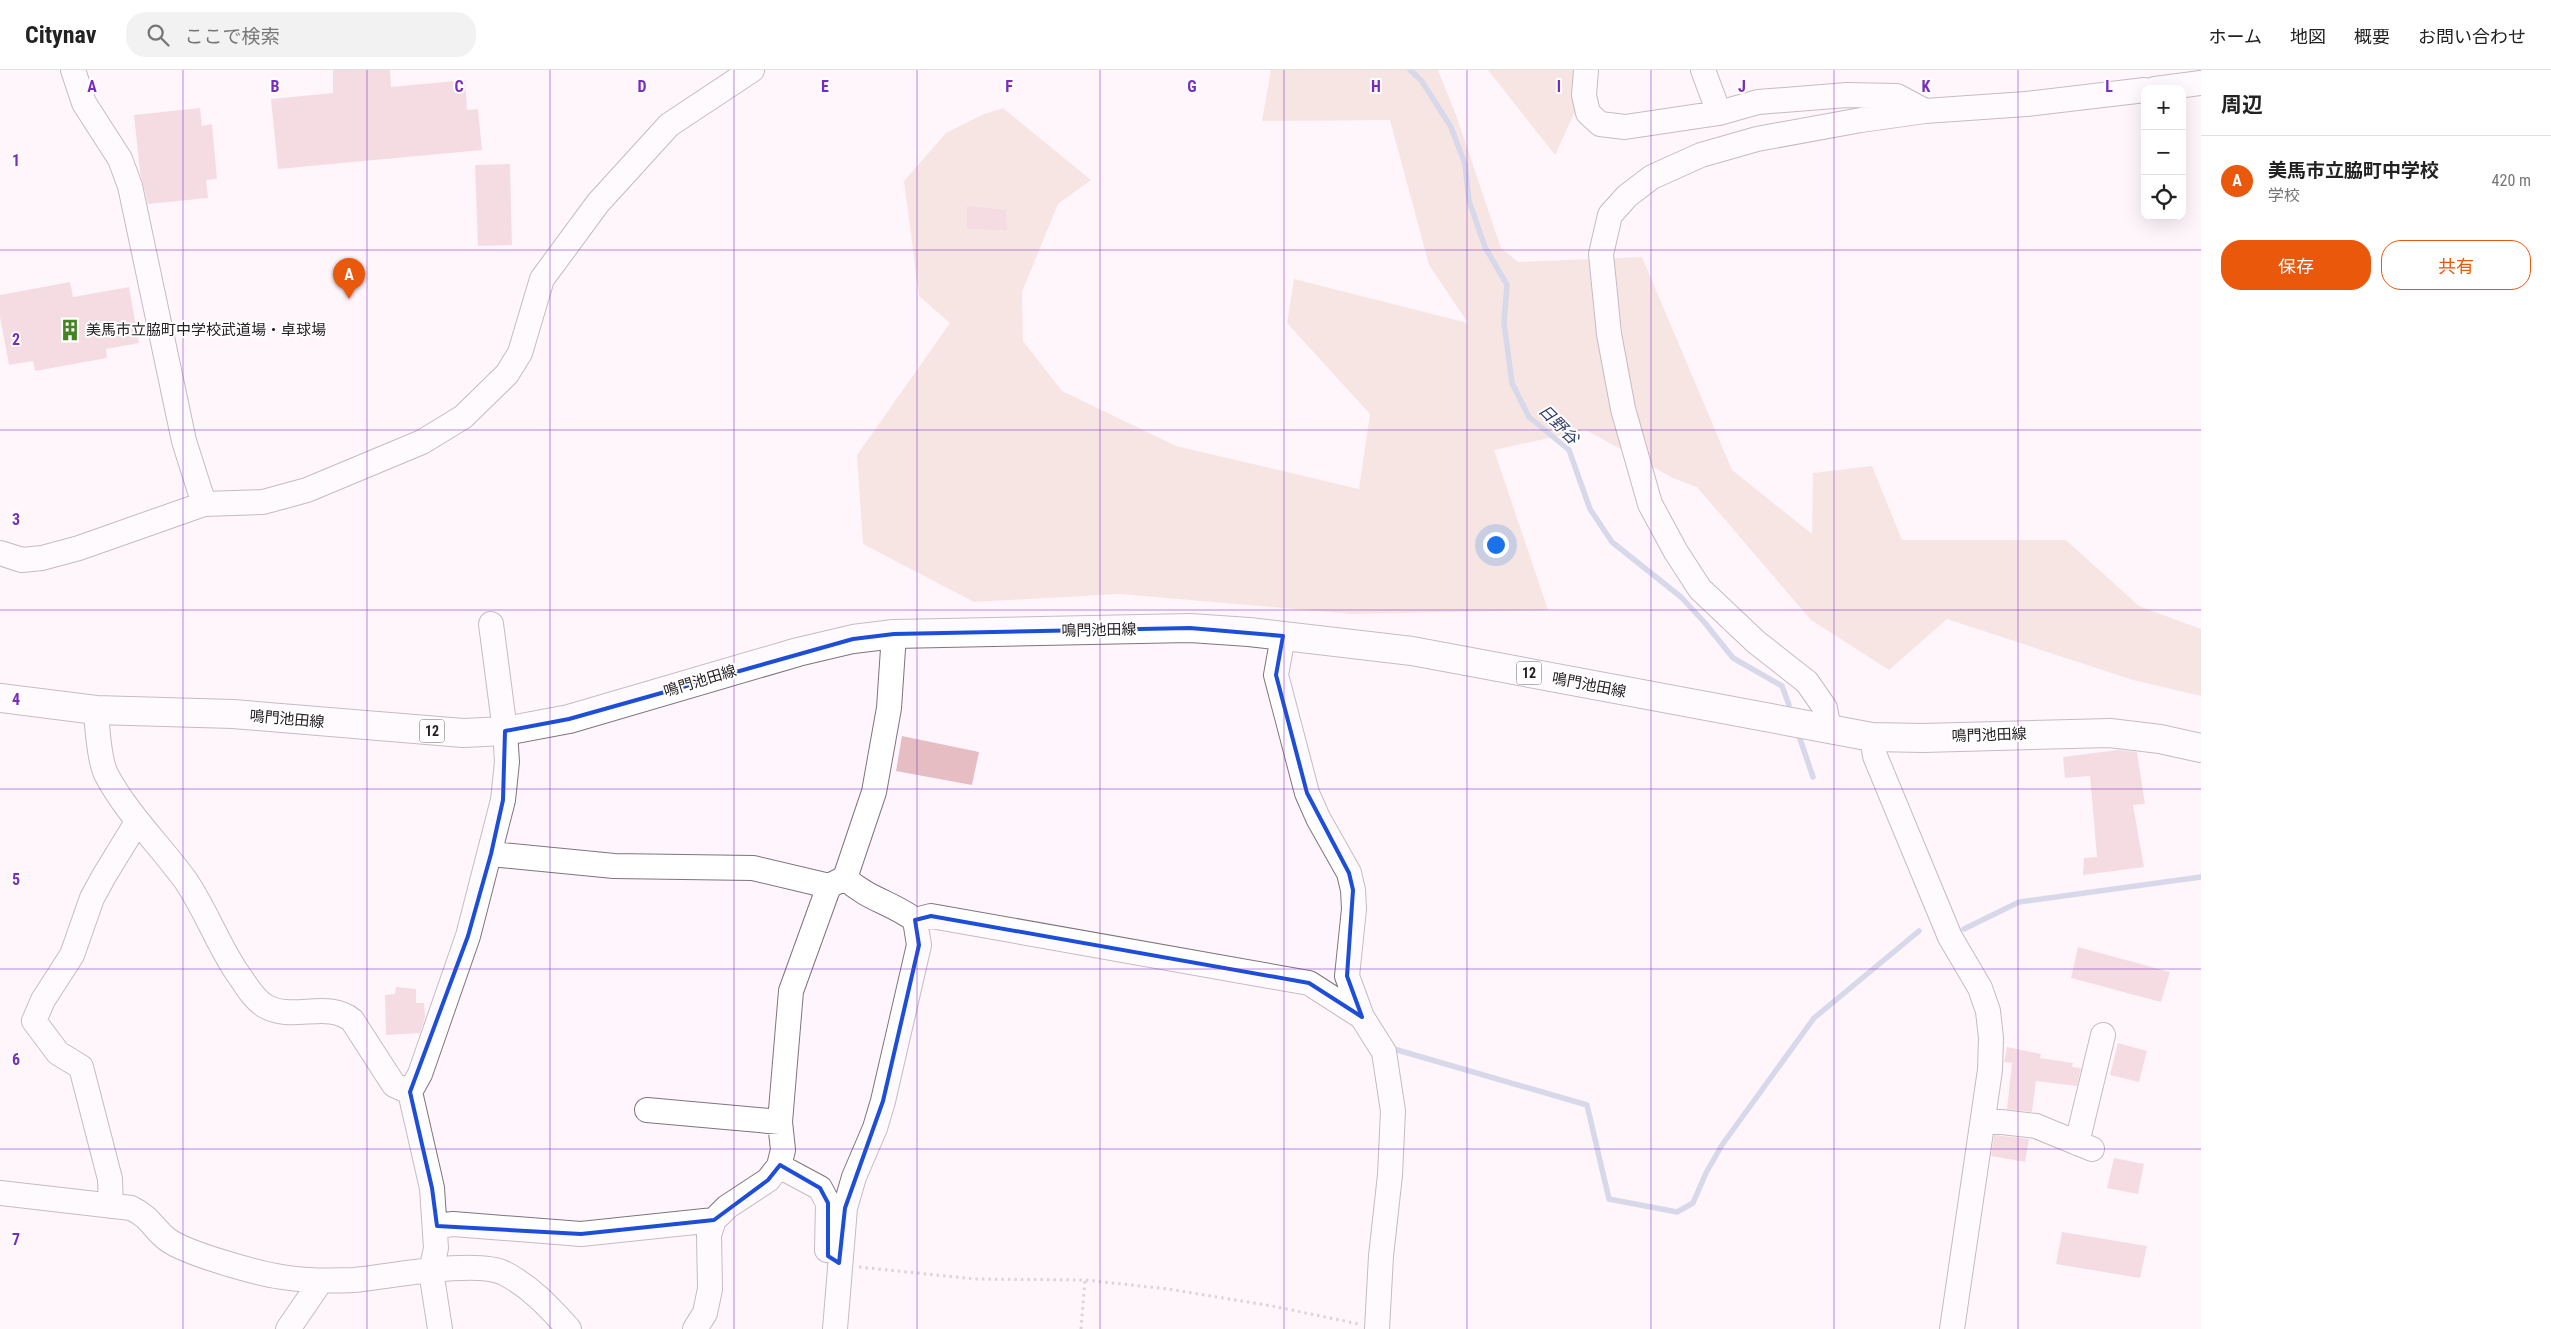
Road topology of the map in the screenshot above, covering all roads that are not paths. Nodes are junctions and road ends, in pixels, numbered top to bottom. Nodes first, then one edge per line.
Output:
1 (73, 70) edge
2 (752, 70) edge
3 (1586, 70) edge
4 (1703, 70) edge
5 (2201, 83) edge
6 (2186, 85) edge
7 (2141, 90) edge
8 (1925, 111) junction
9 (1719, 113) junction
10 (204, 504) junction
11 (0, 552) edge
12 (491, 624) dead end
13 (894, 634) junction
14 (1283, 636) junction
15 (0, 698) edge
16 (96, 710) junction
17 (1829, 729) junction
18 (505, 731) junction
19 (1872, 737) junction
20 (2201, 748) edge
21 (137, 822) junction
22 (490, 854) junction
23 (837, 882) junction
24 (915, 920) junction
25 (1362, 1017) junction
26 (2103, 1035) dead end
27 (410, 1092) junction
28 (647, 1110) dead end
29 (1984, 1120) junction
30 (780, 1122) junction
31 (779, 1166) junction
32 (0, 1193) edge
33 (110, 1206) junction
34 (714, 1220) junction
35 (436, 1226) junction
36 (839, 1263) junction
37 (431, 1271) junction
38 (321, 1280) junction
39 (1377, 1328) edge
40 (288, 1329) edge
41 (440, 1329) edge
42 (569, 1329) edge
43 (695, 1329) edge
44 (835, 1329) edge
45 (1952, 1329) edge

1 - 10 street
2 - 10 street
3 - 9 street
4 - 9 street
5 - 6 street
7 - 8 street
8 - 9 street
8 - 17 street
10 - 11 street
12 - 18 street
13 - 14 main road, 鳴門池田線 / 12
13 - 18 main road, 鳴門池田線 / 12
13 - 23 street
14 - 17 main road, 鳴門池田線 / 12
14 - 25 street
15 - 16 main road, 鳴門池田線 / 12
16 - 18 main road, 鳴門池田線 / 12
16 - 21 street
17 - 19 main road, 鳴門池田線 / 12
18 - 22 street
19 - 20 main road, 鳴門池田線 / 12
19 - 29 street
21 - 27 street
21 - 33 street
22 - 23 street
22 - 27 street
23 - 24 street
23 - 30 street
24 - 25 street
24 - 36 street
25 - 39 street
26 - 29 street
27 - 35 street
28 - 30 street
29 - 45 street
30 - 31 street
31 - 34 street
31 - 36 street
32 - 33 street
33 - 38 street
34 - 35 street
34 - 43 street
35 - 37 street
36 - 44 street
37 - 38 street
37 - 41 street
37 - 42 street
38 - 40 street

